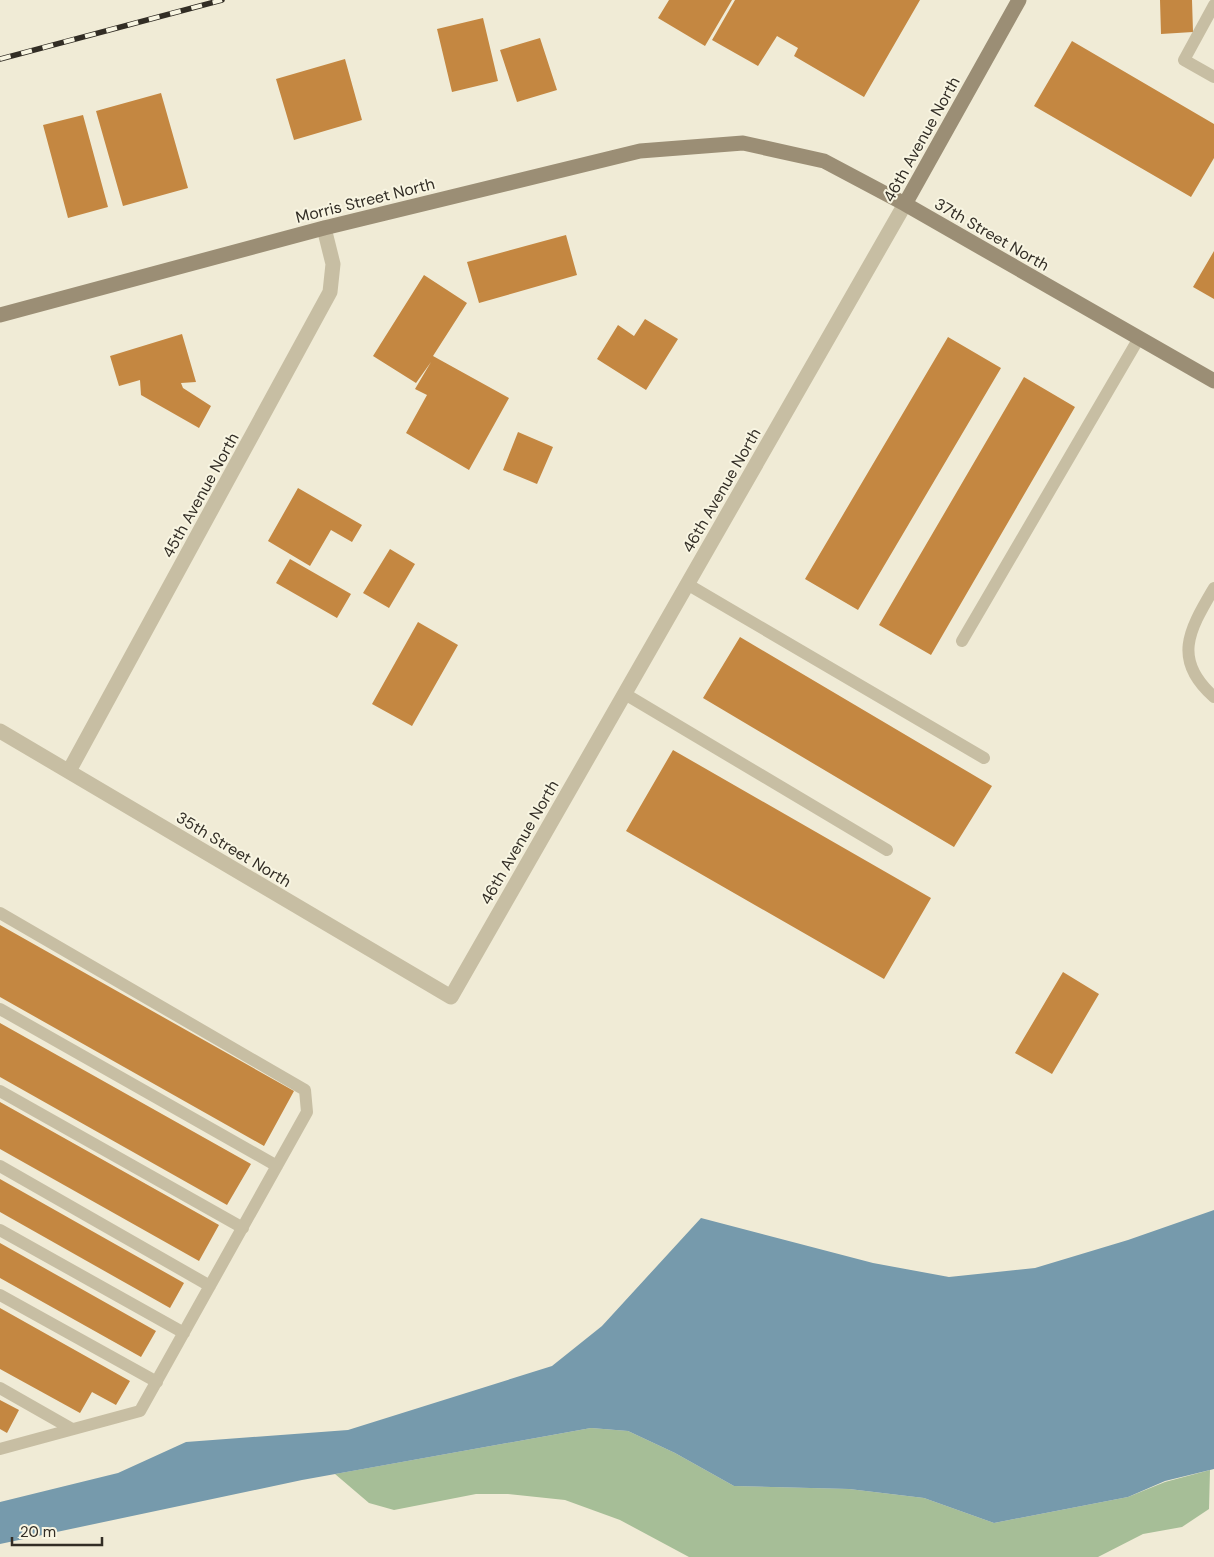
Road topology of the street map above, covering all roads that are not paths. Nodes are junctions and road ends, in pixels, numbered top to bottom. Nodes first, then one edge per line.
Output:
1 (1019, 0) edge
2 (1214, 5) edge
3 (1214, 77) edge
4 (743, 143) joint
5 (905, 204) junction
6 (324, 228) junction
7 (0, 315) edge
8 (1139, 338) junction
9 (1214, 381) edge
10 (687, 584) junction
11 (1214, 588) edge
12 (962, 641) dead end
13 (625, 694) junction
14 (1214, 697) edge
15 (0, 731) edge
16 (984, 758) dead end
17 (69, 771) junction
18 (887, 850) dead end
19 (0, 913) edge
20 (450, 997) joint
21 (0, 1009) edge
22 (0, 1091) edge
23 (0, 1166) edge
24 (277, 1166) junction
25 (242, 1228) junction
26 (0, 1230) edge
27 (210, 1286) junction
28 (0, 1295) edge
29 (184, 1334) junction
30 (157, 1382) junction
31 (0, 1388) edge
32 (72, 1430) junction
33 (0, 1449) edge

1 - 5 street, 46th Avenue North
2 - 3 lane
4 - 5 street, 37th Street North
4 - 6 street, Morris Street North
5 - 8 street, 37th Street North
5 - 10 street, 46th Avenue North
6 - 7 street, Morris Street North
6 - 17 street, 45th Avenue North
8 - 9 street, 37th Street North
8 - 12 lane
10 - 13 street, 46th Avenue North
10 - 16 lane
11 - 14 lane
13 - 18 lane
13 - 20 street, 46th Avenue North
15 - 17 street, 35th Street North
17 - 20 street, 35th Street North
19 - 24 lane
21 - 24 lane
22 - 25 lane
23 - 27 lane
24 - 25 lane
25 - 27 lane
26 - 29 lane
27 - 29 lane
28 - 30 lane
29 - 30 lane
30 - 32 lane
31 - 32 lane
32 - 33 lane

